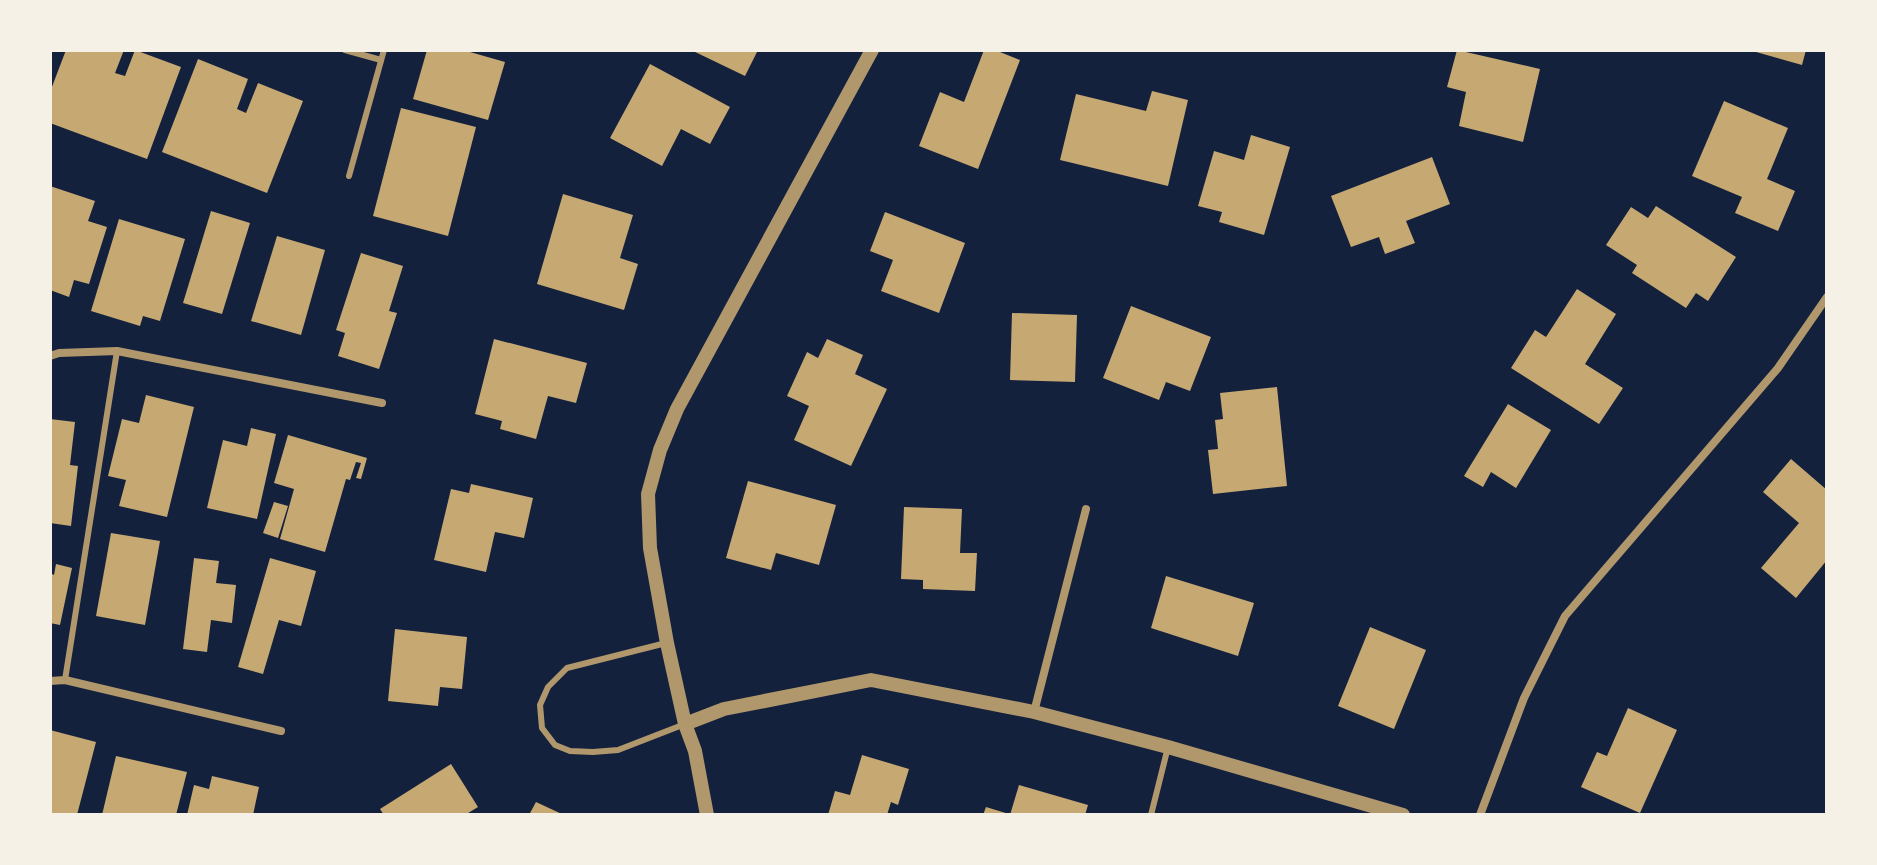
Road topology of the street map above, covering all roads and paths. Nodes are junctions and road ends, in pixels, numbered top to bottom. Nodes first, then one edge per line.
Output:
1 (345, 50) edge
2 (384, 50) edge
3 (872, 50) edge
4 (381, 60) junction
5 (349, 176) dead end
6 (1827, 297) edge
7 (117, 351) junction
8 (50, 356) edge
9 (382, 403) dead end
10 (1086, 509) dead end
11 (667, 643) junction
12 (65, 680) junction
13 (50, 681) edge
14 (1034, 712) junction
15 (685, 724) junction
16 (281, 731) dead end
17 (1168, 747) junction
18 (707, 815) edge
19 (1151, 815) edge
20 (1403, 815) edge
21 (1480, 815) edge

1 - 4 lane
2 - 4 lane
3 - 11 street
4 - 5 lane
6 - 21 street
7 - 8 street
7 - 9 street
7 - 12 lane
10 - 14 street
11 - 15 street
11 - 15 lane
12 - 13 street
12 - 16 street
14 - 15 street
14 - 17 street
15 - 18 street
17 - 19 lane
17 - 20 street

